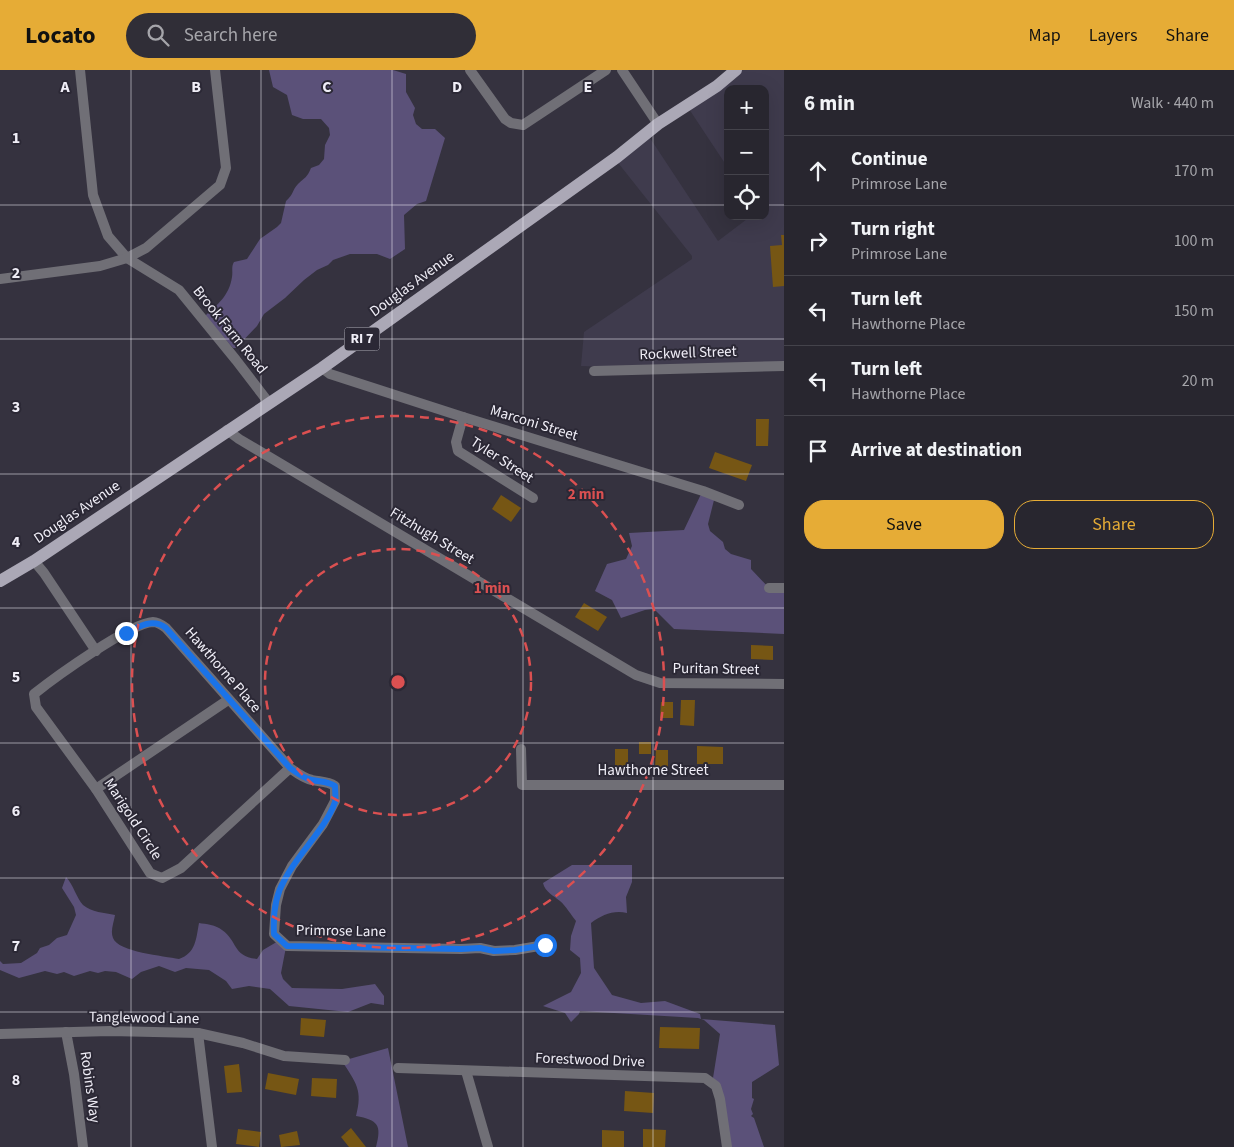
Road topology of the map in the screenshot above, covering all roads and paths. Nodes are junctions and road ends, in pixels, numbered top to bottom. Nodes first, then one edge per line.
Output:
1 (80, 70) edge
2 (215, 70) edge
3 (470, 70) edge
4 (606, 70) edge
5 (622, 70) edge
6 (736, 70) edge
7 (658, 124) junction
8 (127, 258) junction
9 (0, 279) edge
10 (784, 366) edge
11 (322, 368) junction
12 (594, 371) dead end
13 (269, 403) junction
14 (463, 417) junction
15 (228, 430) junction
16 (532, 498) dead end
17 (739, 505) dead end
18 (34, 561) junction
19 (0, 582) edge
20 (769, 588) dead end
21 (784, 588) edge
22 (96, 650) junction
23 (649, 680) joint
24 (784, 684) edge
25 (228, 700) junction
26 (521, 749) dead end
27 (290, 768) junction
28 (784, 784) edge
29 (335, 786) joint
30 (96, 789) junction
31 (545, 945) dead end
32 (66, 1032) junction
33 (198, 1033) junction
34 (0, 1034) edge
35 (344, 1060) dead end
36 (398, 1068) dead end
37 (466, 1071) junction
38 (82, 1147) edge
39 (212, 1147) edge
40 (488, 1147) edge
41 (728, 1147) edge

1 - 8 street, Brook Farm Road
2 - 8 street
3 - 4 street
5 - 7 street
6 - 7 main road, Douglas Avenue / RI 7
7 - 11 main road, Douglas Avenue / RI 7
8 - 9 street
8 - 13 street, Brook Farm Road
10 - 12 street, Rockwell Street
11 - 13 main road, Douglas Avenue / RI 7
11 - 14 street, Marconi Street
13 - 15 main road, Douglas Avenue / RI 7
14 - 16 street, Tyler Street
14 - 17 street, Marconi Street
15 - 18 main road, Douglas Avenue / RI 7
15 - 23 street, Fitzhugh Street
18 - 19 main road, Douglas Avenue / RI 7
18 - 22 street
20 - 21 street
22 - 25 street, Hawthorne Place
22 - 30 street, Marigold Circle
23 - 24 street, Puritan Street
25 - 27 street, Hawthorne Place
25 - 30 street
26 - 28 street, Hawthorne Street
27 - 29 street, Hawthorne Place
27 - 30 street, Marigold Circle
29 - 31 street, Primrose Lane
32 - 33 street, Tanglewood Lane
32 - 34 street, Tanglewood Lane
32 - 38 street, Robins Way
33 - 35 street, Tanglewood Lane
33 - 39 street
36 - 37 street, Forestwood Drive
37 - 40 street
37 - 41 street, Forestwood Drive

